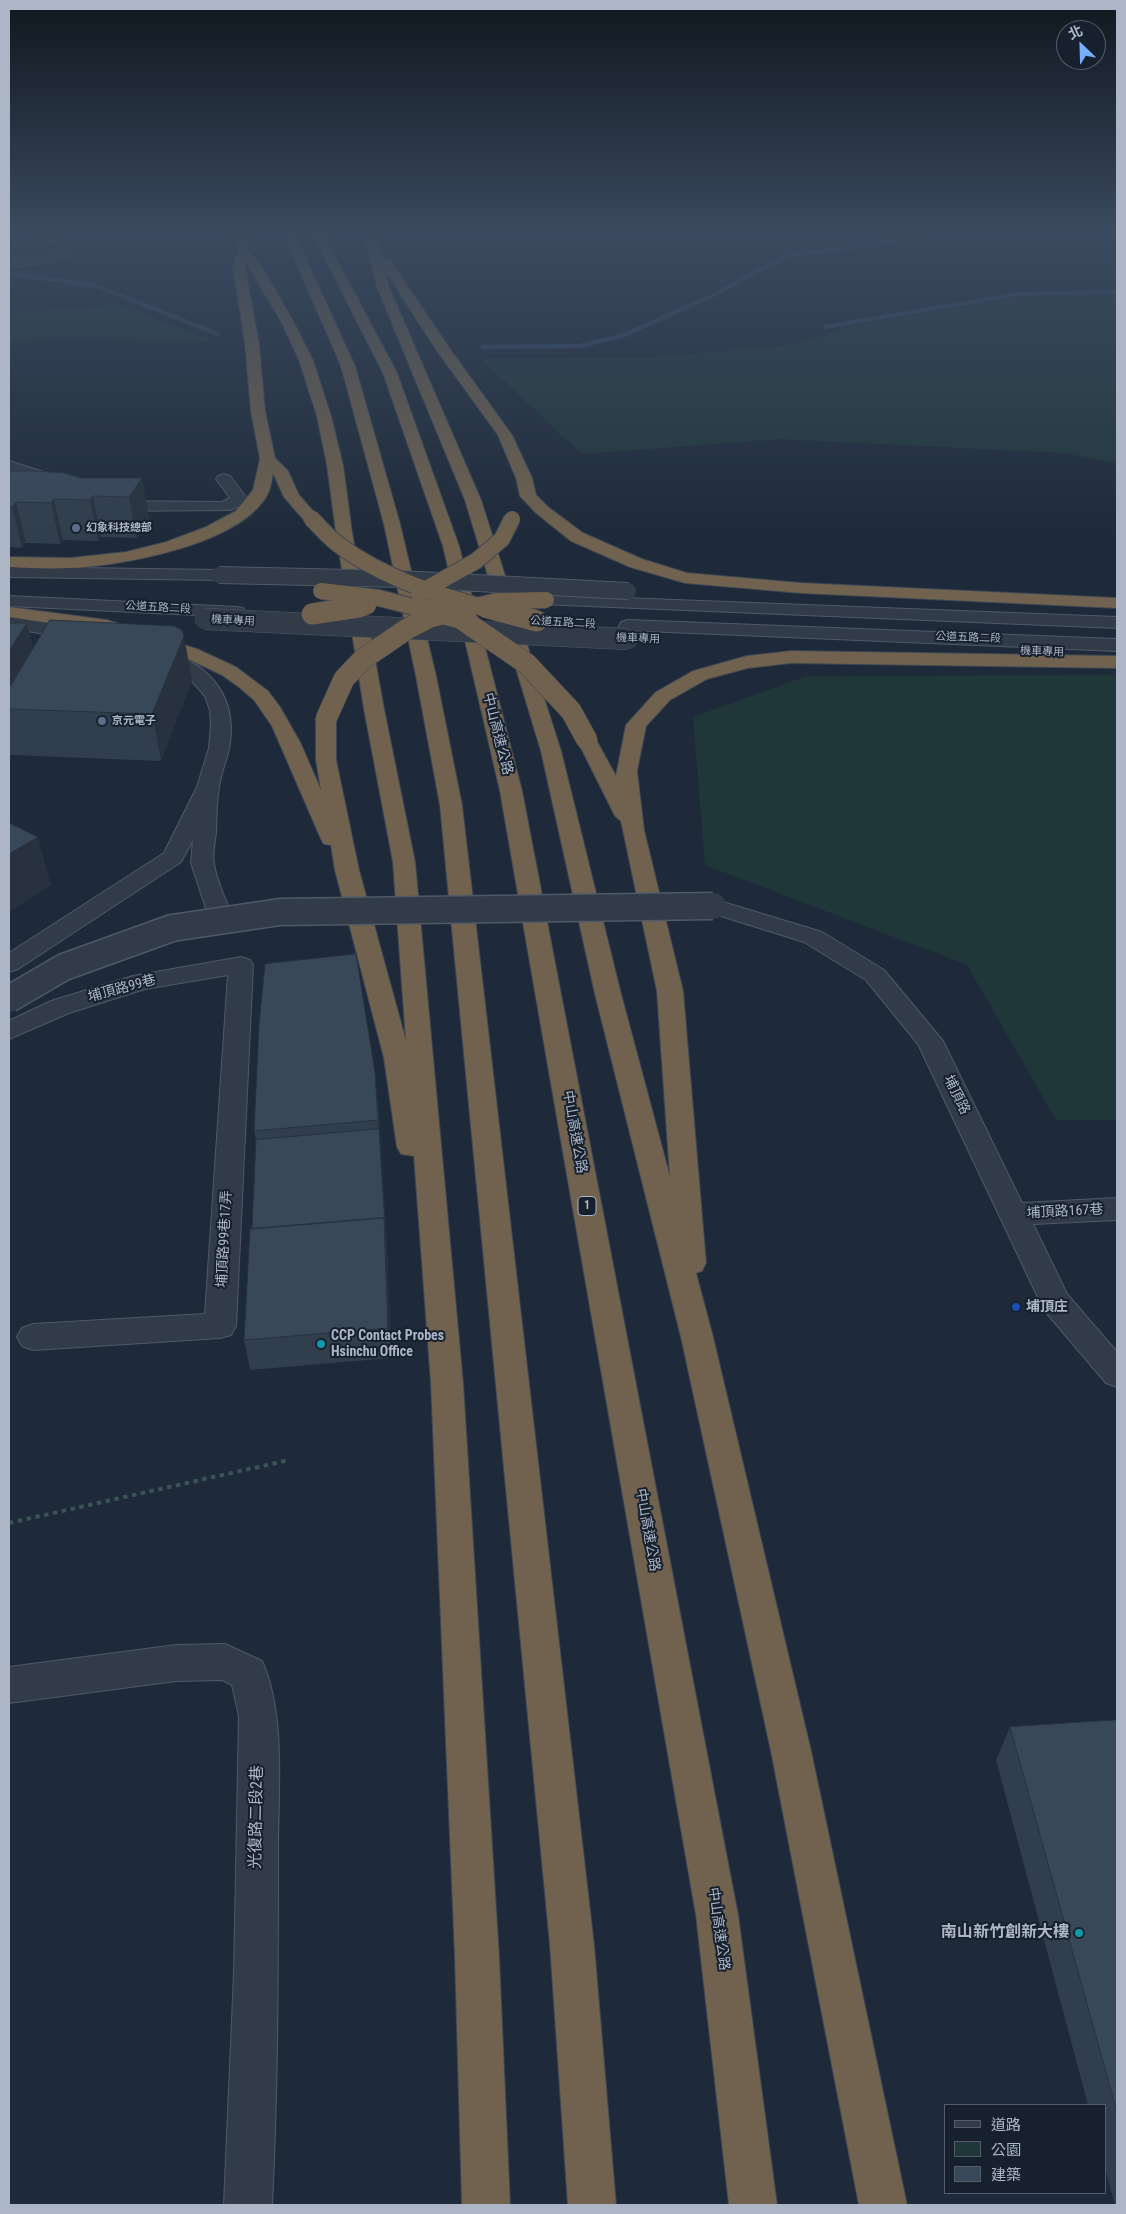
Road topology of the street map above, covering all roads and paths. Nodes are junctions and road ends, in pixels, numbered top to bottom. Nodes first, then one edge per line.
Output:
1 (251, 338) edge
2 (295, 338) edge
3 (336, 338) edge
4 (372, 338) edge
5 (405, 338) edge
6 (436, 338) edge
7 (505, 435) junction
8 (268, 459) junction
9 (9, 466) edge
10 (224, 479) dead end
11 (74, 486) edge
12 (100, 500) edge
13 (9, 562) edge
14 (9, 572) edge
15 (400, 579) junction
16 (216, 583) junction
17 (9, 585) edge
18 (322, 591) junction
19 (421, 592) junction
20 (628, 597) junction
21 (546, 600) junction
22 (9, 601) edge
23 (394, 601) junction
24 (1117, 603) edge
25 (446, 605) junction
26 (478, 605) junction
27 (9, 606) edge
28 (1117, 609) edge
29 (9, 612) edge
30 (312, 614) junction
31 (207, 615) junction
32 (537, 621) junction
33 (9, 622) edge
34 (1117, 622) edge
35 (407, 629) junction
36 (480, 631) junction
37 (628, 632) junction
38 (1117, 645) edge
39 (1117, 655) edge
40 (1117, 662) edge
41 (208, 787) junction
42 (633, 830) junction
43 (348, 870) junction
44 (222, 921) junction
45 (9, 964) edge
46 (241, 965) joint
47 (9, 999) edge
48 (9, 1031) edge
49 (1117, 1209) edge
50 (1014, 1214) junction
51 (697, 1336) junction
52 (33, 1337) dead end
53 (1117, 1374) edge
54 (447, 1383) junction
55 (288, 1460) dead end
56 (9, 1522) edge
57 (9, 1685) edge
58 (248, 2205) edge
59 (486, 2205) edge
60 (592, 2205) edge
61 (753, 2205) edge
62 (883, 2205) edge

1 - 8 highway
2 - 54 highway
3 - 60 highway
4 - 61 highway, 中山高速公路 / 1
5 - 51 highway
6 - 7 highway
7 - 24 highway
7 - 25 highway, bridge
8 - 13 highway
8 - 15 highway, bridge
9 - 11 street
10 - 12 street
14 - 16 street
15 - 16 street, bridge
15 - 19 highway, bridge
15 - 25 street, bridge
16 - 17 street, 公道五路二段
16 - 18 street, 公道五路二段
18 - 19 street, 公道五路二段, bridge
18 - 23 highway, bridge
19 - 23 highway
19 - 25 street, 公道五路二段, bridge
20 - 21 street, 公道五路二段
20 - 25 street, bridge
20 - 28 street
20 - 34 street, 公道五路二段
21 - 25 street, 公道五路二段, bridge
21 - 26 highway, bridge
22 - 31 street, 公道五路二段
23 - 25 highway, bridge
23 - 30 highway, bridge
25 - 26 highway, bridge
25 - 30 street, 公道五路二段, bridge
25 - 32 street, 公道五路二段, bridge
25 - 35 highway, bridge
25 - 36 highway, bridge
26 - 32 highway, bridge
27 - 31 street, 機車專用
29 - 43 highway
30 - 31 street, 公道五路二段
31 - 35 street, 機車專用, bridge
32 - 37 street, 公道五路二段
33 - 41 street
35 - 36 street, 機車專用, bridge
35 - 43 highway, bridge
36 - 37 street, 機車專用, bridge
36 - 42 highway, bridge
37 - 38 street, 公道五路二段
37 - 39 street, 機車專用
40 - 42 highway
41 - 44 street
41 - 45 street
42 - 51 highway
43 - 54 highway
44 - 47 street, 埔頂路, bridge
44 - 50 street, 埔頂路, bridge
46 - 48 street, 埔頂路99巷
46 - 52 street, 埔頂路99巷17弄
49 - 50 street, 埔頂路167巷
50 - 53 street, 埔頂路
51 - 62 highway
54 - 59 highway
55 - 56 path
57 - 58 street, 光復路二段2巷

